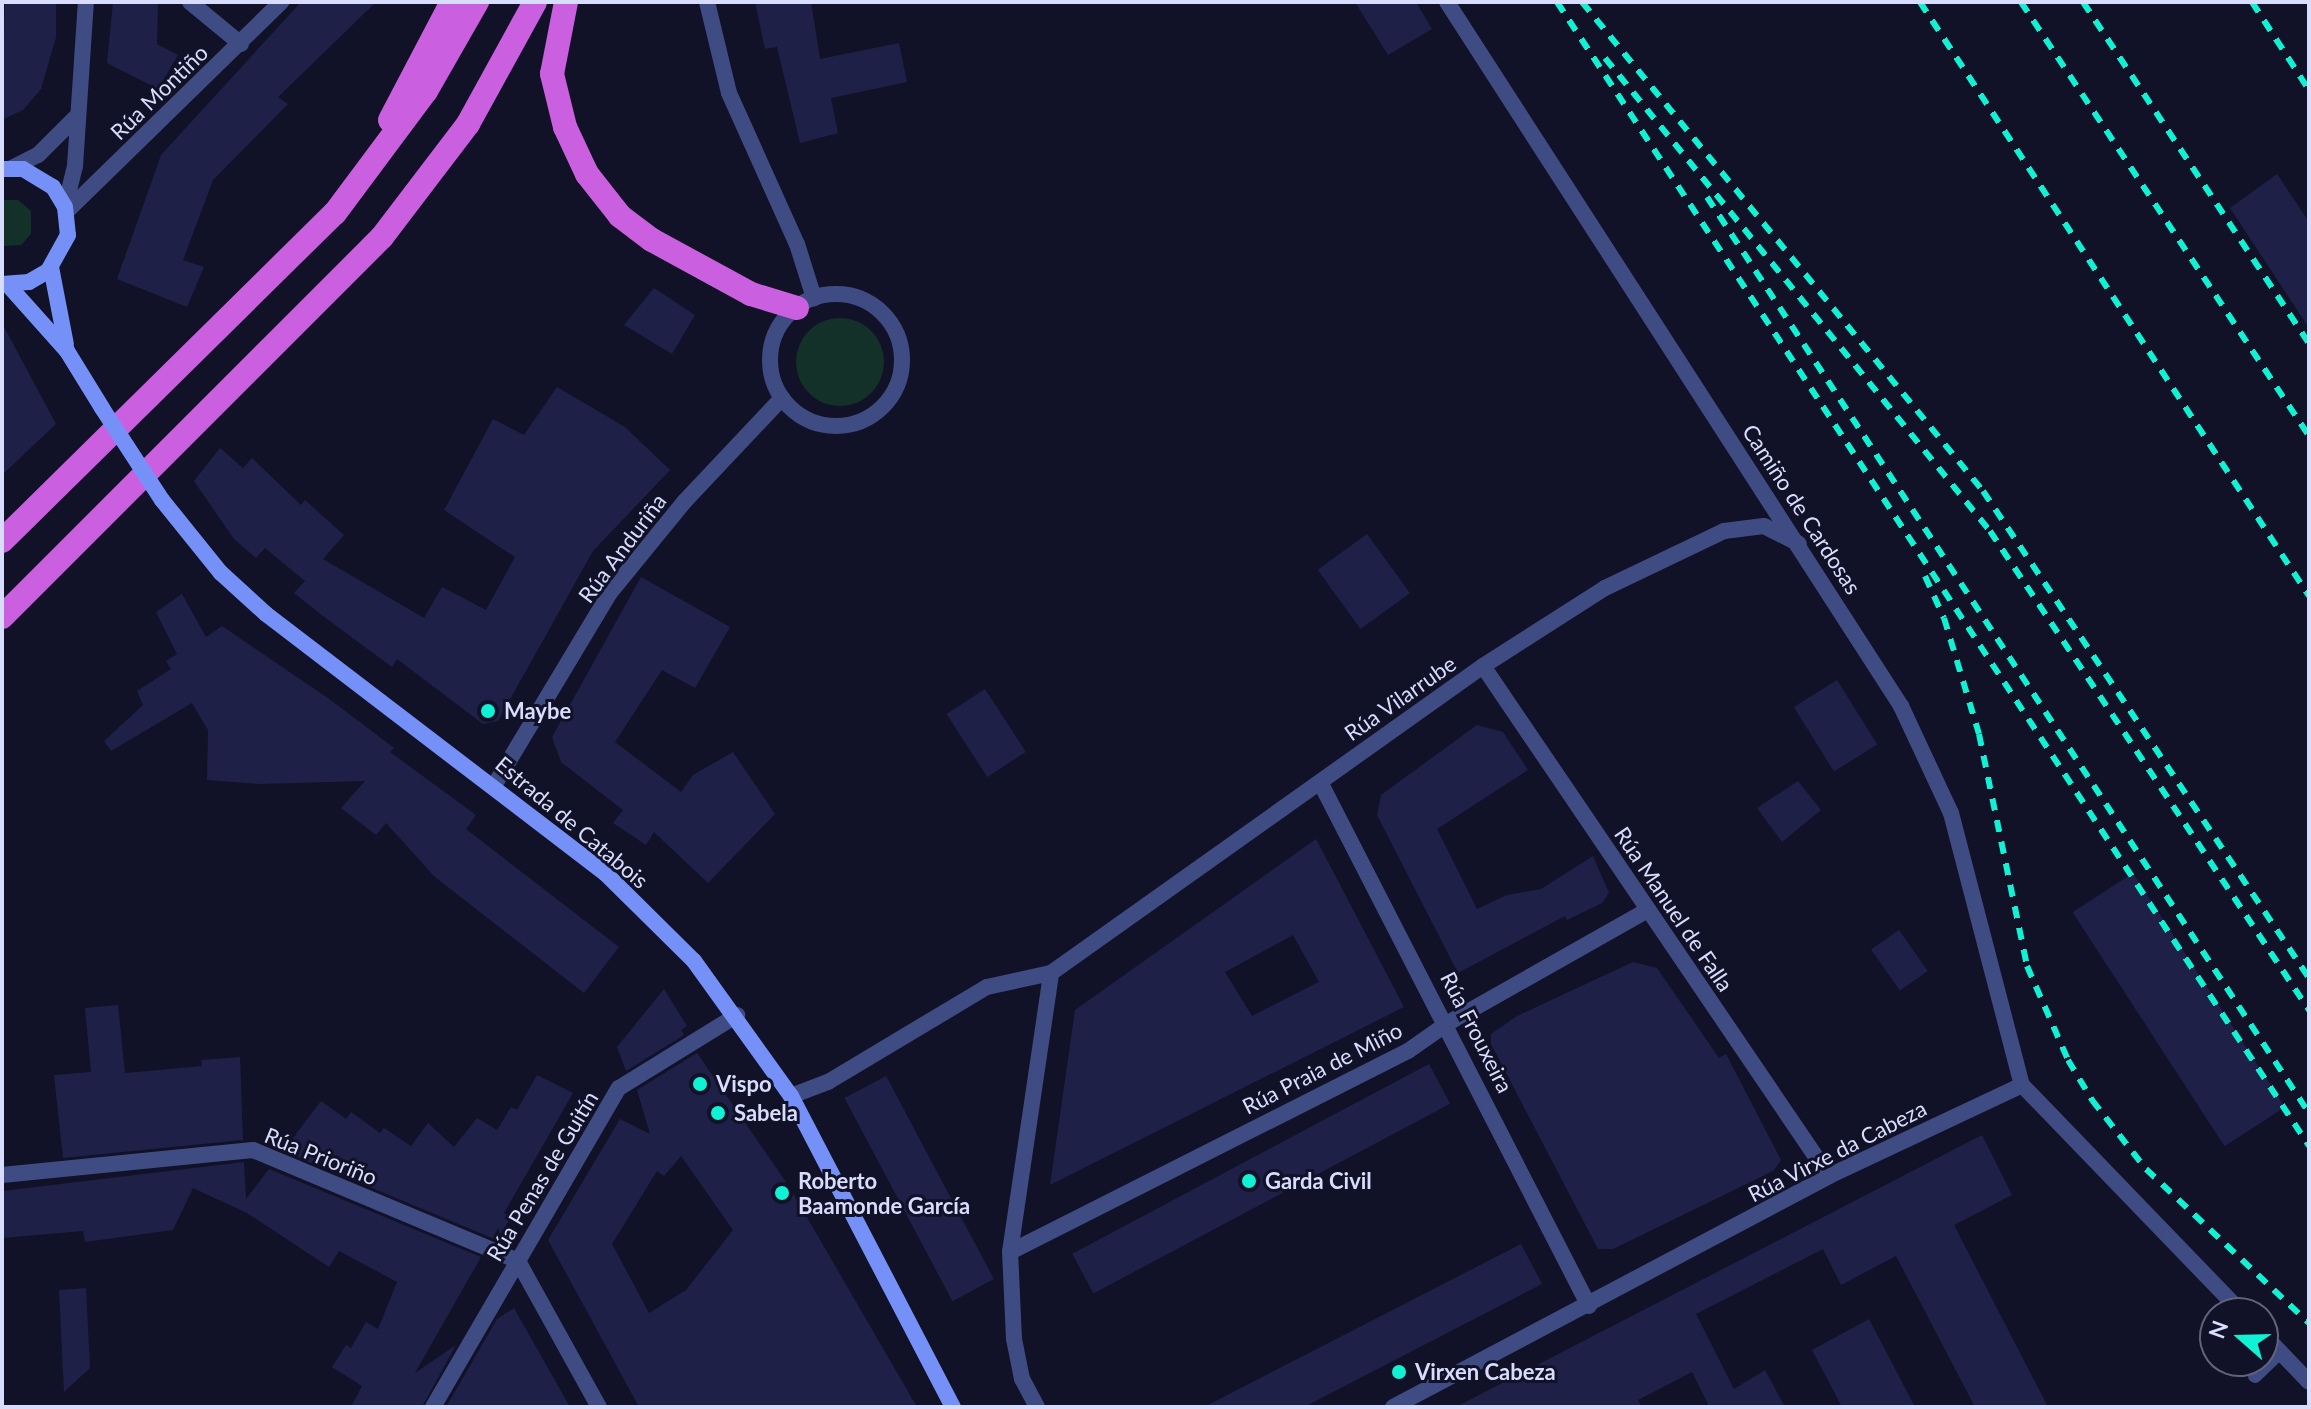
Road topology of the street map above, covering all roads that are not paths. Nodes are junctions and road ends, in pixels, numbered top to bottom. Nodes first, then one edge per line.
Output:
1 (86, 2) edge
2 (190, 2) edge
3 (281, 2) edge
4 (452, 2) edge
5 (477, 2) edge
6 (535, 2) edge
7 (566, 2) edge
8 (707, 2) edge
9 (1447, 2) edge
10 (241, 44) junction
11 (75, 118) junction
12 (6, 169) edge
13 (368, 175) junction
14 (66, 210) junction
15 (51, 267) junction
16 (5, 285) edge
17 (806, 303) junction
18 (67, 351) junction
19 (782, 398) junction
20 (2, 541) edge
21 (1800, 545) junction
22 (2, 617) edge
23 (1483, 666) junction
24 (1320, 782) junction
25 (495, 784) junction
26 (1648, 910) junction
27 (1051, 973) junction
28 (737, 1015) junction
29 (1448, 1023) junction
30 (2022, 1085) junction
31 (791, 1096) junction
32 (2, 1175) edge
33 (1829, 1176) junction
34 (1010, 1252) junction
35 (518, 1261) junction
36 (2227, 1297) edge
37 (1589, 1306) junction
38 (2280, 1352) edge
39 (2309, 1382) edge
40 (433, 1407) edge
41 (599, 1407) edge
42 (953, 1407) edge
43 (1037, 1407) edge
44 (1393, 1407) edge

1 - 11 street
2 - 10 street
3 - 10 street, Rúa Montiño
4 - 13 highway
5 - 13 highway
6 - 22 highway
7 - 17 highway
8 - 17 street
9 - 21 street, Camiño de Cardosas
10 - 14 street, Rúa Montiño
11 - 12 street
11 - 14 street
12 - 14 main road
13 - 20 highway
14 - 15 main road
15 - 16 main road
15 - 18 main road, Estrada de Catabois
16 - 18 main road, Estrada de Catabois
17 - 19 street
17 - 19 street
18 - 25 main road, Estrada de Catabois, bridge
19 - 25 street, Rúa Anduriña
21 - 23 street, Rúa Vilarrube
21 - 30 street, Camiño de Cardosas
23 - 24 street, Rúa Vilarrube
23 - 26 street, Rúa Manuel de Falla
24 - 27 street, Rúa Vilarrube
24 - 29 street, Rúa Frouxeira
25 - 28 main road, Estrada de Catabois
26 - 29 street, Rúa Praia de Miño
26 - 33 street, Rúa Manuel de Falla
27 - 31 street, Rúa Vilarrube
27 - 34 street
28 - 31 main road, Estrada de Catabois
28 - 35 street, Rúa Penas de Guitín
29 - 34 street, Rúa Praia de Miño
29 - 37 street, Rúa Frouxeira
30 - 33 street, Rúa Virxe da Cabeza
30 - 36 street
31 - 42 main road, Estrada de Catabois
32 - 35 street, Rúa Prioriño
33 - 37 street, Rúa Virxe da Cabeza
34 - 43 street
35 - 40 street, Rúa Penas de Guitín
35 - 41 street
37 - 44 street, Rúa Virxe da Cabeza
38 - 39 street

